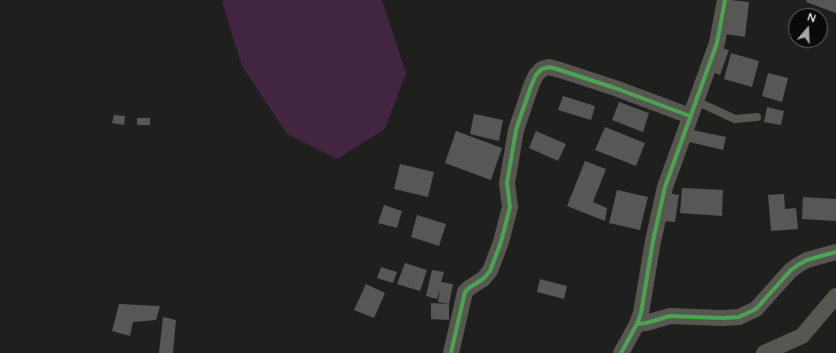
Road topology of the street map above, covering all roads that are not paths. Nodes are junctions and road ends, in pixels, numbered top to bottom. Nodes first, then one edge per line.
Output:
1 (725, 0) edge
2 (696, 101) junction
3 (690, 116) junction
4 (757, 118) dead end
5 (836, 252) edge
6 (836, 296) edge
7 (637, 324) junction
8 (452, 353) edge
9 (621, 353) edge
10 (764, 353) edge

1 - 2 street
2 - 3 street
2 - 4 lane
3 - 7 street
3 - 8 street
5 - 7 street
6 - 10 street
7 - 9 street

